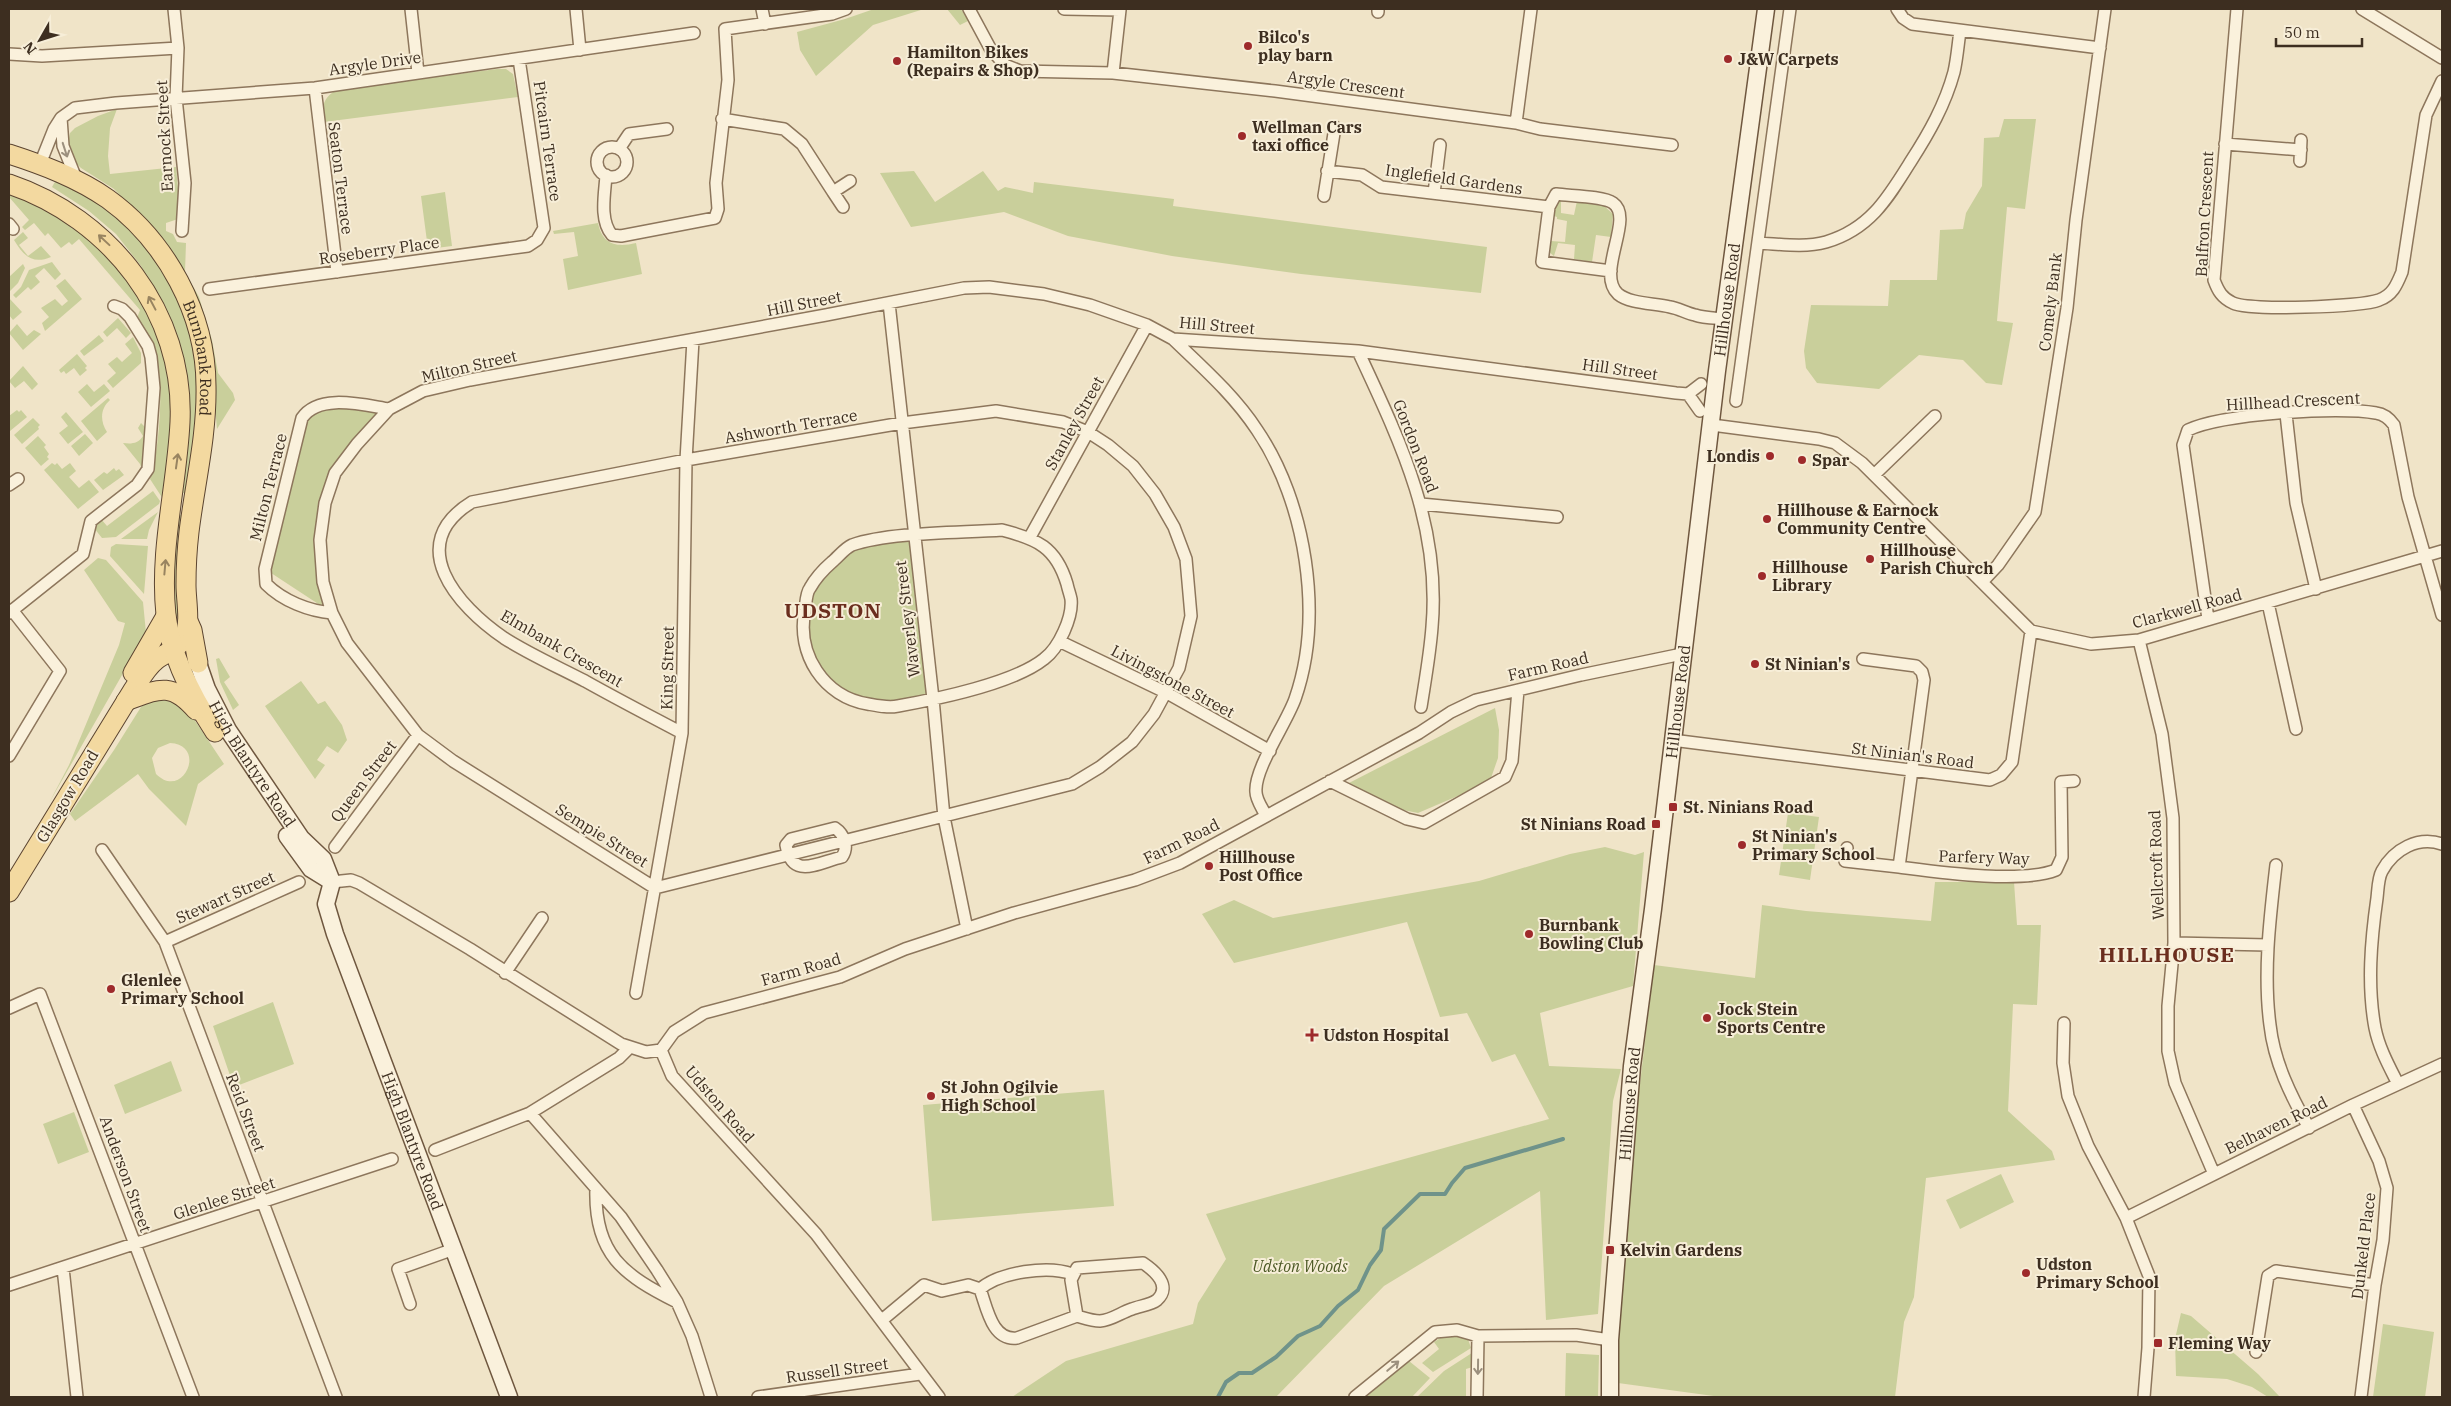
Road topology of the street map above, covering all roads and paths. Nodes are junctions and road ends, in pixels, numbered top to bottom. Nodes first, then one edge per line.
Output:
1 (174, 9) edge
2 (410, 9) edge
3 (576, 9) edge
4 (762, 9) edge
5 (846, 9) edge
6 (969, 9) edge
7 (1064, 9) edge
8 (1120, 9) edge
9 (1531, 9) edge
10 (1766, 9) edge
11 (1790, 9) edge
12 (1897, 9) edge
13 (2105, 9) edge
14 (2237, 9) edge
15 (2362, 9) edge
16 (765, 24) junction
17 (1960, 31) junction
18 (694, 33) dead end
19 (178, 48) junction
20 (2100, 48) junction
21 (580, 50) junction
22 (9, 54) edge
23 (2442, 58) edge
24 (519, 59) junction
25 (418, 73) junction
26 (1113, 73) junction
27 (2442, 81) edge
28 (315, 88) junction
29 (176, 98) junction
30 (61, 118) junction
31 (722, 119) junction
32 (1516, 123) junction
33 (1336, 127) dead end
34 (668, 129) dead end
35 (2225, 144) junction
36 (1440, 145) dead end
37 (1672, 145) dead end
38 (620, 149) junction
39 (2301, 150) dead end
40 (9, 154) edge
41 (40, 164) junction
42 (1327, 171) junction
43 (606, 175) junction
44 (77, 181) junction
45 (850, 181) dead end
46 (9, 183) edge
47 (834, 192) junction
48 (1434, 193) junction
49 (1324, 196) dead end
50 (47, 200) junction
51 (843, 207) dead end
52 (1549, 207) junction
53 (544, 228) joint
54 (182, 231) dead end
55 (1758, 244) junction
56 (1611, 271) junction
57 (337, 272) junction
58 (210, 289) dead end
59 (889, 303) junction
60 (114, 306) dead end
61 (1725, 319) junction
62 (1147, 325) junction
63 (1172, 339) junction
64 (694, 340) junction
65 (1358, 351) junction
66 (1701, 384) dead end
67 (1688, 394) junction
68 (1736, 401) dead end
69 (389, 409) junction
70 (1700, 411) dead end
71 (2286, 414) junction
72 (1936, 416) dead end
73 (902, 423) junction
74 (1712, 426) junction
75 (1088, 432) junction
76 (686, 460) junction
77 (1874, 475) junction
78 (1421, 504) junction
79 (1557, 518) dead end
80 (914, 536) junction
81 (1030, 537) junction
82 (2442, 551) edge
83 (2424, 556) junction
84 (1982, 582) junction
85 (2316, 589) junction
86 (2268, 603) junction
87 (11, 611) edge
88 (332, 613) junction
89 (2442, 615) edge
90 (166, 616) junction
91 (2208, 619) junction
92 (187, 620) junction
93 (2031, 631) junction
94 (2138, 640) junction
95 (1060, 641) junction
96 (173, 650) junction
97 (1682, 654) junction
98 (1863, 659) dead end
99 (198, 663) junction
100 (1518, 690) junction
101 (1167, 694) junction
102 (934, 699) junction
103 (126, 701) junction
104 (1421, 707) dead end
105 (2296, 729) dead end
106 (216, 732) junction
107 (682, 734) junction
108 (418, 735) junction
109 (1672, 740) junction
110 (1270, 751) junction
111 (9, 756) edge
112 (1913, 772) junction
113 (1330, 781) junction
114 (2074, 781) dead end
115 (1266, 816) junction
116 (944, 817) junction
117 (2442, 844) edge
118 (335, 847) dead end
119 (1847, 848) dead end
120 (102, 850) dead end
121 (2276, 865) dead end
122 (1898, 867) junction
123 (299, 882) dead end
124 (332, 882) junction
125 (655, 888) junction
126 (9, 892) edge
127 (542, 918) dead end
128 (967, 929) junction
129 (165, 942) junction
130 (2174, 942) junction
131 (2268, 945) junction
132 (506, 973) junction
133 (636, 993) dead end
134 (9, 1008) edge
135 (2064, 1023) dead end
136 (630, 1047) junction
137 (661, 1050) junction
138 (2442, 1064) edge
139 (2398, 1084) junction
140 (2353, 1105) junction
141 (530, 1113) junction
142 (2309, 1128) junction
143 (435, 1150) dead end
144 (392, 1159) dead end
145 (2214, 1174) junction
146 (596, 1189) junction
147 (263, 1202) junction
148 (2126, 1218) junction
149 (135, 1245) junction
150 (454, 1249) junction
151 (63, 1268) junction
152 (1072, 1274) junction
153 (2375, 1285) junction
154 (9, 1286) edge
155 (980, 1289) junction
156 (677, 1302) junction
157 (410, 1304) dead end
158 (1077, 1316) junction
159 (882, 1320) junction
160 (1478, 1336) junction
161 (1610, 1340) junction
162 (2256, 1352) dead end
163 (920, 1374) junction
164 (78, 1397) edge
165 (194, 1397) edge
166 (336, 1397) edge
167 (509, 1397) edge
168 (711, 1397) edge
169 (758, 1397) edge
170 (939, 1397) edge
171 (1355, 1397) edge
172 (1477, 1397) edge
173 (1610, 1397) edge
174 (2144, 1397) edge
175 (2361, 1397) edge

1 - 19 street, Earnock Street
2 - 25 street
3 - 21 street
4 - 16 street
5 - 16 street
6 - 26 street, Argyle Crescent
7 - 8 street
8 - 26 street
9 - 32 street
10 - 61 street, Hillhouse Road
11 - 55 street, Hillhouse Road
12 - 17 street
13 - 20 street, Comely Bank
14 - 35 street, Balfron Crescent
15 - 23 street
16 - 31 street
17 - 20 street
17 - 55 street
18 - 21 street, Argyle Drive
19 - 22 street
19 - 29 street, Earnock Street
20 - 84 street, Comely Bank
21 - 24 street, Argyle Drive
24 - 25 street, Argyle Drive
24 - 53 street, Pitcairn Terrace
25 - 28 street, Argyle Drive
26 - 32 street, Argyle Crescent
27 - 35 street, Balfron Crescent
28 - 29 street, Argyle Drive
28 - 57 street, Seaton Terrace
29 - 30 street, Argyle Drive
29 - 54 street, Earnock Street
30 - 41 street
30 -> 44 street
31 - 43 street
31 - 47 street
32 - 37 street, Argyle Crescent
33 - 42 street
34 - 38 street
35 - 39 street
36 - 48 street
38 - 43 street
38 - 43 street
40 - 41 main road, Burnbank Road
41 - 44 main road, Burnbank Road
41 - 46 main road
41 - 50 main road
42 - 48 street, Inglefield Gardens
42 - 49 street
44 - 92 main road, Burnbank Road
45 - 47 street
46 - 50 main road, Burnbank Road
47 - 51 street
48 - 52 street, Inglefield Gardens
90 -> 50 main road, Burnbank Road
52 - 56 street
52 - 56 street
53 - 57 street, Roseberry Place
55 - 68 street, Hillhouse Road
56 - 61 street
57 - 58 street, Roseberry Place
59 - 62 street, Hill Street
59 - 64 street, Hill Street
59 - 73 street, Waverley Street
60 - 87 street
61 - 74 street, Hillhouse Road
62 - 63 street, Hill Street
62 - 75 street, Stanley Street
63 - 65 street, Hill Street
63 - 110 street
64 - 69 street, Milton Street
64 - 76 street, King Street
65 - 67 street, Hill Street
65 - 78 street, Gordon Road
66 - 67 street
67 - 70 street
69 - 88 street, Milton Street
69 - 88 street, Milton Terrace
71 - 83 street, Hillhead Crescent
71 - 85 street
71 - 91 street, Hillhead Crescent
72 - 77 street
73 - 75 street, Ashworth Terrace
73 - 76 street, Ashworth Terrace
73 - 80 street, Waverley Street
74 - 77 street
74 - 97 street, Hillhouse Road
75 - 81 street, Stanley Street
75 - 101 street, Ashworth Terrace
76 - 107 street, King Street
76 - 107 street, Elmbank Crescent
77 - 84 street
78 - 79 street
78 - 104 street, Gordon Road
80 - 81 street
80 - 102 street, Waverley Street
80 - 102 street
81 - 95 street
82 - 83 street, Clarkwell Road
83 - 85 street, Clarkwell Road
83 - 89 street, Hillhead Crescent
84 - 93 street
85 - 86 street, Clarkwell Road
86 - 91 street, Clarkwell Road
86 - 105 street
87 - 111 street
88 - 108 street, Milton Street
90 - 96 main road, Burnbank Road
90 - 103 main road, Glasgow Road
91 - 94 street, Clarkwell Road
92 - 96 main road, Burnbank Road
92 - 99 main road
93 - 94 street, Clarkwell Road
93 - 112 street, St Ninian's Road
94 - 130 street, Wellcroft Road
95 - 101 street, Livingstone Street
95 - 102 street
96 - 99 main road
96 - 103 main road, Glasgow Road
96 - 106 main road, Burnbank Road
97 - 100 street, Farm Road
97 - 109 street, Hillhouse Road
98 - 112 street
99 - 124 street, High Blantyre Road
100 - 113 street, Farm Road
100 - 113 street
101 - 110 street, Livingstone Street
101 - 116 street, Sempie Street
102 - 116 street, Waverley Street
103 - 106 main road
103 - 126 main road, Glasgow Road
106 - 124 street, High Blantyre Road
107 - 125 street, King Street
108 - 118 street, Queen Street
108 - 125 street, Sempie Street
109 - 112 street, St Ninian's Road
109 - 161 street, Hillhouse Road
110 - 115 street
112 - 122 street
113 - 115 street, Farm Road
114 - 122 street, Parfery Way
115 - 128 street, Farm Road
116 - 125 street, Sempie Street
116 - 128 street, Waverley Street
117 - 139 street
119 - 122 street
120 - 129 street, Reid Street
121 - 131 street
123 - 129 street, Stewart Street
124 - 132 street
124 - 150 street, High Blantyre Road
125 - 133 street, King Street
127 - 132 street
128 - 137 street, Farm Road
129 - 147 street, Reid Street
130 - 131 street
130 - 145 street, Wellcroft Road
131 - 142 street
132 - 136 street
134 - 149 street, Anderson Street
135 - 148 street
136 - 137 street
136 - 141 street
137 - 159 street, Udston Road
138 - 139 street, Belhaven Road
139 - 140 street, Belhaven Road
140 - 142 street, Belhaven Road
140 - 153 street, Dunkeld Place
141 - 143 street
141 - 146 street
142 - 145 street, Belhaven Road
144 - 147 street, Glenlee Street
145 - 148 street, Belhaven Road
146 - 156 street
146 - 156 street
147 - 149 street, Glenlee Street
147 - 166 street, Reid Street
148 - 174 street
149 - 151 street, Glenlee Street
149 - 165 street, Anderson Street
150 - 157 street
150 - 167 street, High Blantyre Road
151 - 154 street, Glenlee Street
151 - 164 street
152 - 155 street
152 - 158 street
152 - 158 street
153 - 162 street
153 - 175 street, Dunkeld Place
155 - 158 street
155 - 159 street
156 - 168 street
159 - 163 street, Udston Road
160 - 161 street
171 -> 160 street
160 -> 172 street
161 - 173 street, Hillhouse Road
163 - 169 street, Russell Street
163 - 170 street, Udston Road

